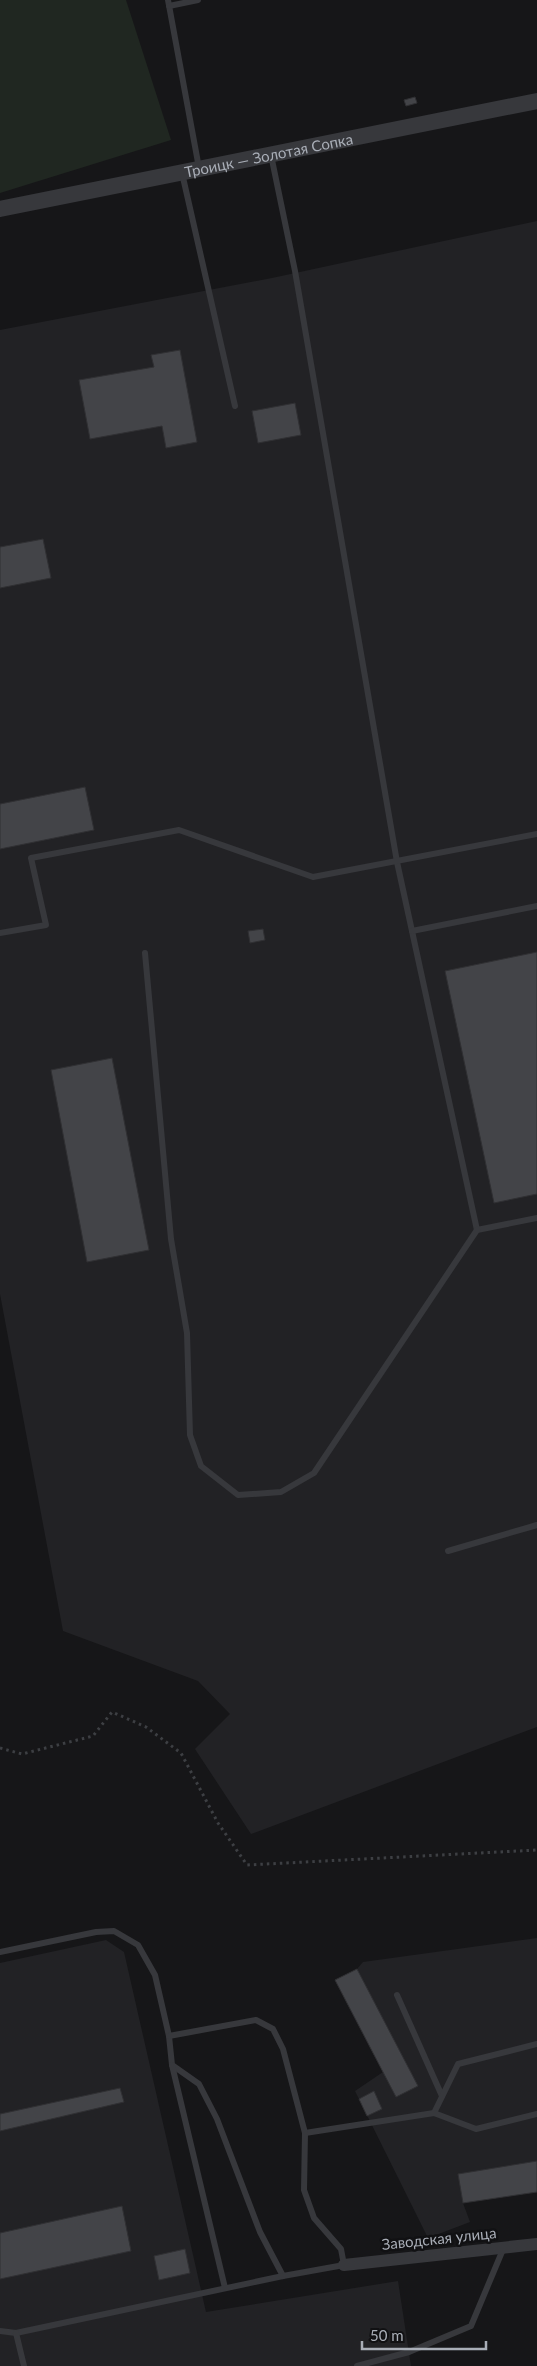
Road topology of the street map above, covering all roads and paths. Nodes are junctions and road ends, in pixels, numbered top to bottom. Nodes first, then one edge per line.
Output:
1 (198, 0) edge
2 (169, 3) edge
3 (537, 101) edge
4 (271, 155) junction
5 (199, 170) junction
6 (182, 173) junction
7 (0, 209) edge
8 (235, 406) dead end
9 (537, 834) edge
10 (397, 862) junction
11 (537, 906) edge
12 (412, 931) junction
13 (0, 933) edge
14 (145, 953) dead end
15 (537, 1218) edge
16 (477, 1230) junction
17 (537, 1525) edge
18 (448, 1551) dead end
19 (0, 1748) edge
20 (537, 1850) edge
21 (0, 1952) edge
22 (398, 1995) dead end
23 (169, 2036) junction
24 (537, 2044) edge
25 (172, 2065) junction
26 (442, 2096) junction
27 (434, 2113) junction
28 (537, 2114) edge
29 (305, 2133) junction
30 (537, 2244) edge
31 (504, 2248) junction
32 (344, 2266) junction
33 (283, 2276) junction
34 (224, 2288) junction
35 (0, 2331) edge
36 (16, 2333) junction
37 (24, 2366) edge
38 (357, 2366) edge

1 - 2 lane
2 - 5 lane
3 - 4 street, Троицк — Золотая Сопка
4 - 5 street, Троицк — Золотая Сопка
4 - 10 lane
5 - 6 street, Троицк — Золотая Сопка
6 - 7 street, Троицк — Золотая Сопка
6 - 8 lane
9 - 10 lane
10 - 12 lane
10 - 13 lane
11 - 12 lane
12 - 16 lane
14 - 16 lane
15 - 16 lane
17 - 18 lane
19 - 20 path
21 - 23 lane
22 - 26 lane
23 - 25 lane
23 - 29 lane
24 - 26 lane
25 - 33 lane
25 - 34 lane
26 - 27 lane
27 - 28 lane
27 - 29 lane
29 - 32 lane
30 - 31 street, Заводская улица
31 - 32 street, Заводская улица
31 - 38 lane
32 - 33 lane
33 - 34 lane
34 - 36 lane
35 - 36 lane
36 - 37 lane

